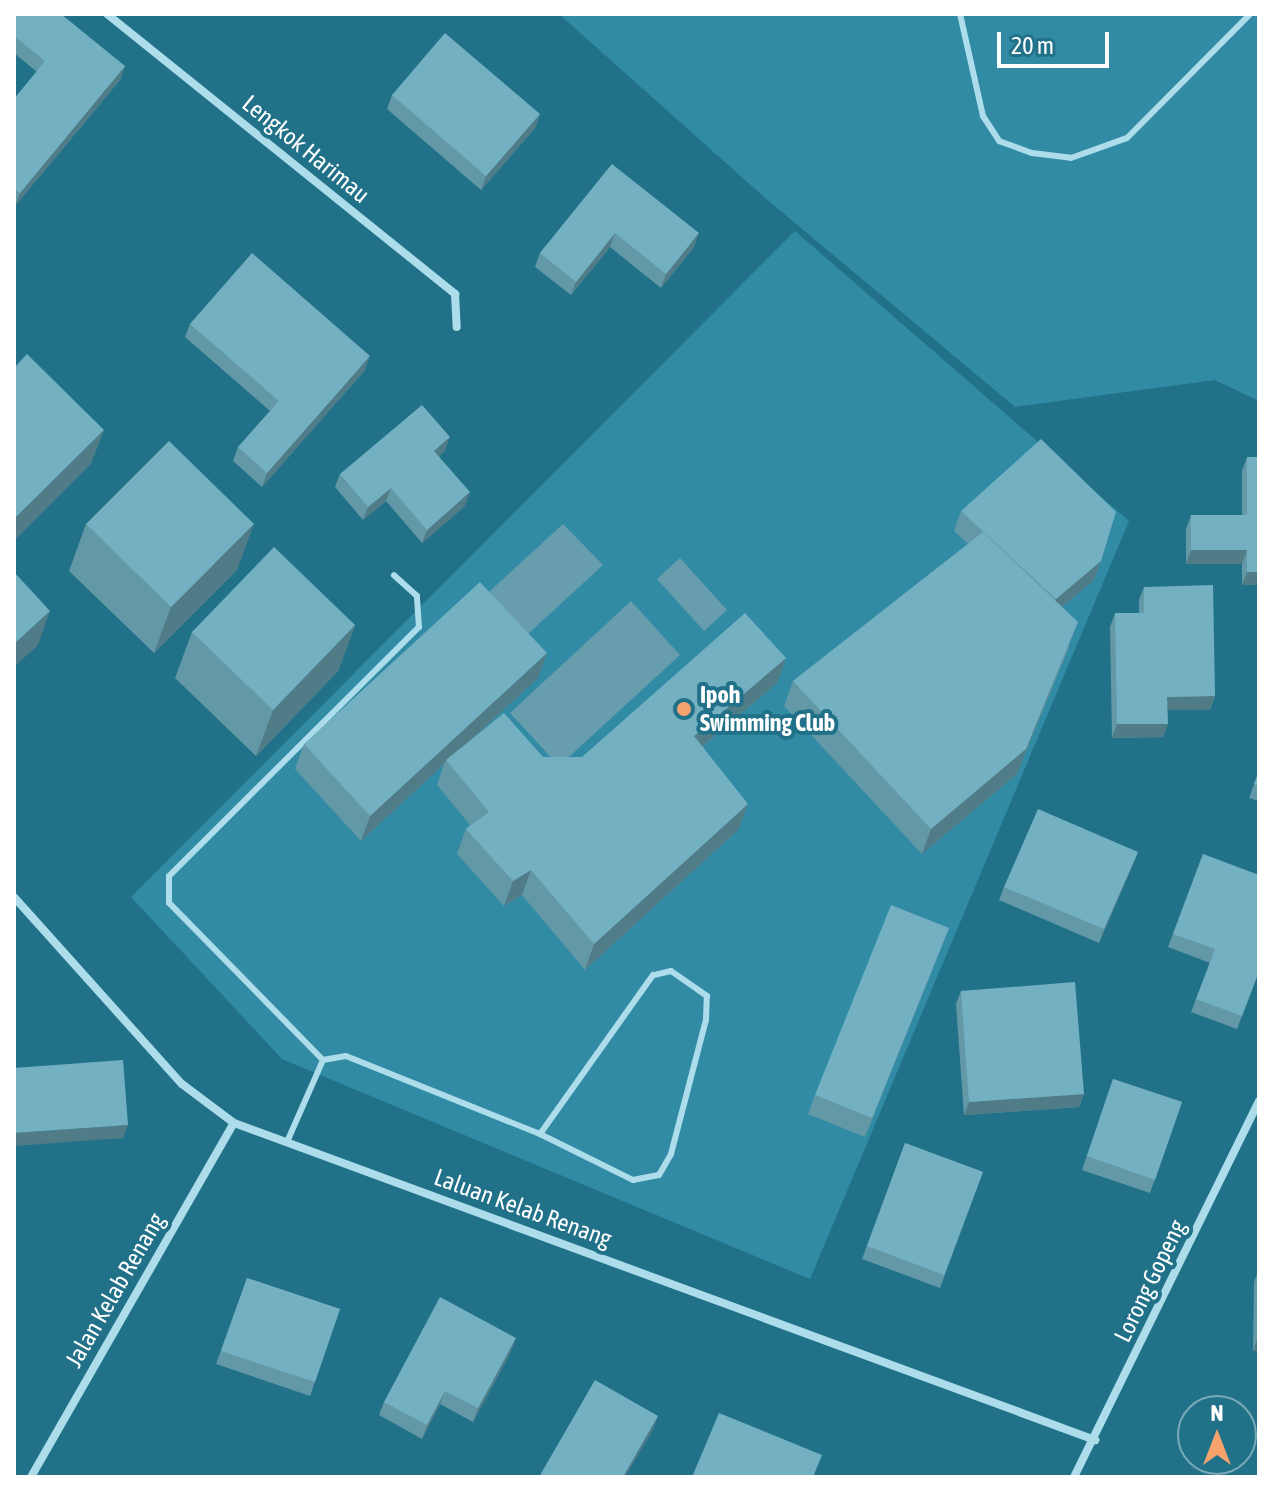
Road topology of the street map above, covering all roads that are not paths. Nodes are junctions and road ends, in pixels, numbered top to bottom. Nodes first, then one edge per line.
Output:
1 (107, 14) edge
2 (960, 14) edge
3 (1250, 14) edge
4 (457, 327) dead end
5 (394, 575) dead end
6 (14, 897) edge
7 (323, 1060) junction
8 (1259, 1101) edge
9 (234, 1123) junction
10 (540, 1134) junction
11 (287, 1142) junction
12 (1095, 1440) junction
13 (31, 1477) edge
14 (1074, 1477) edge

1 - 4 street, Lengkok Harimau
2 - 3 lane
5 - 7 lane
6 - 9 street, Laluan Kelab Renang
7 - 10 lane
7 - 11 lane
8 - 12 street, Lorong Gopeng
9 - 11 street, Laluan Kelab Renang
9 - 13 street, Jalan Kelab Renang
10 - 10 lane
11 - 12 street, Laluan Kelab Renang
12 - 14 street, Lorong Gopeng

